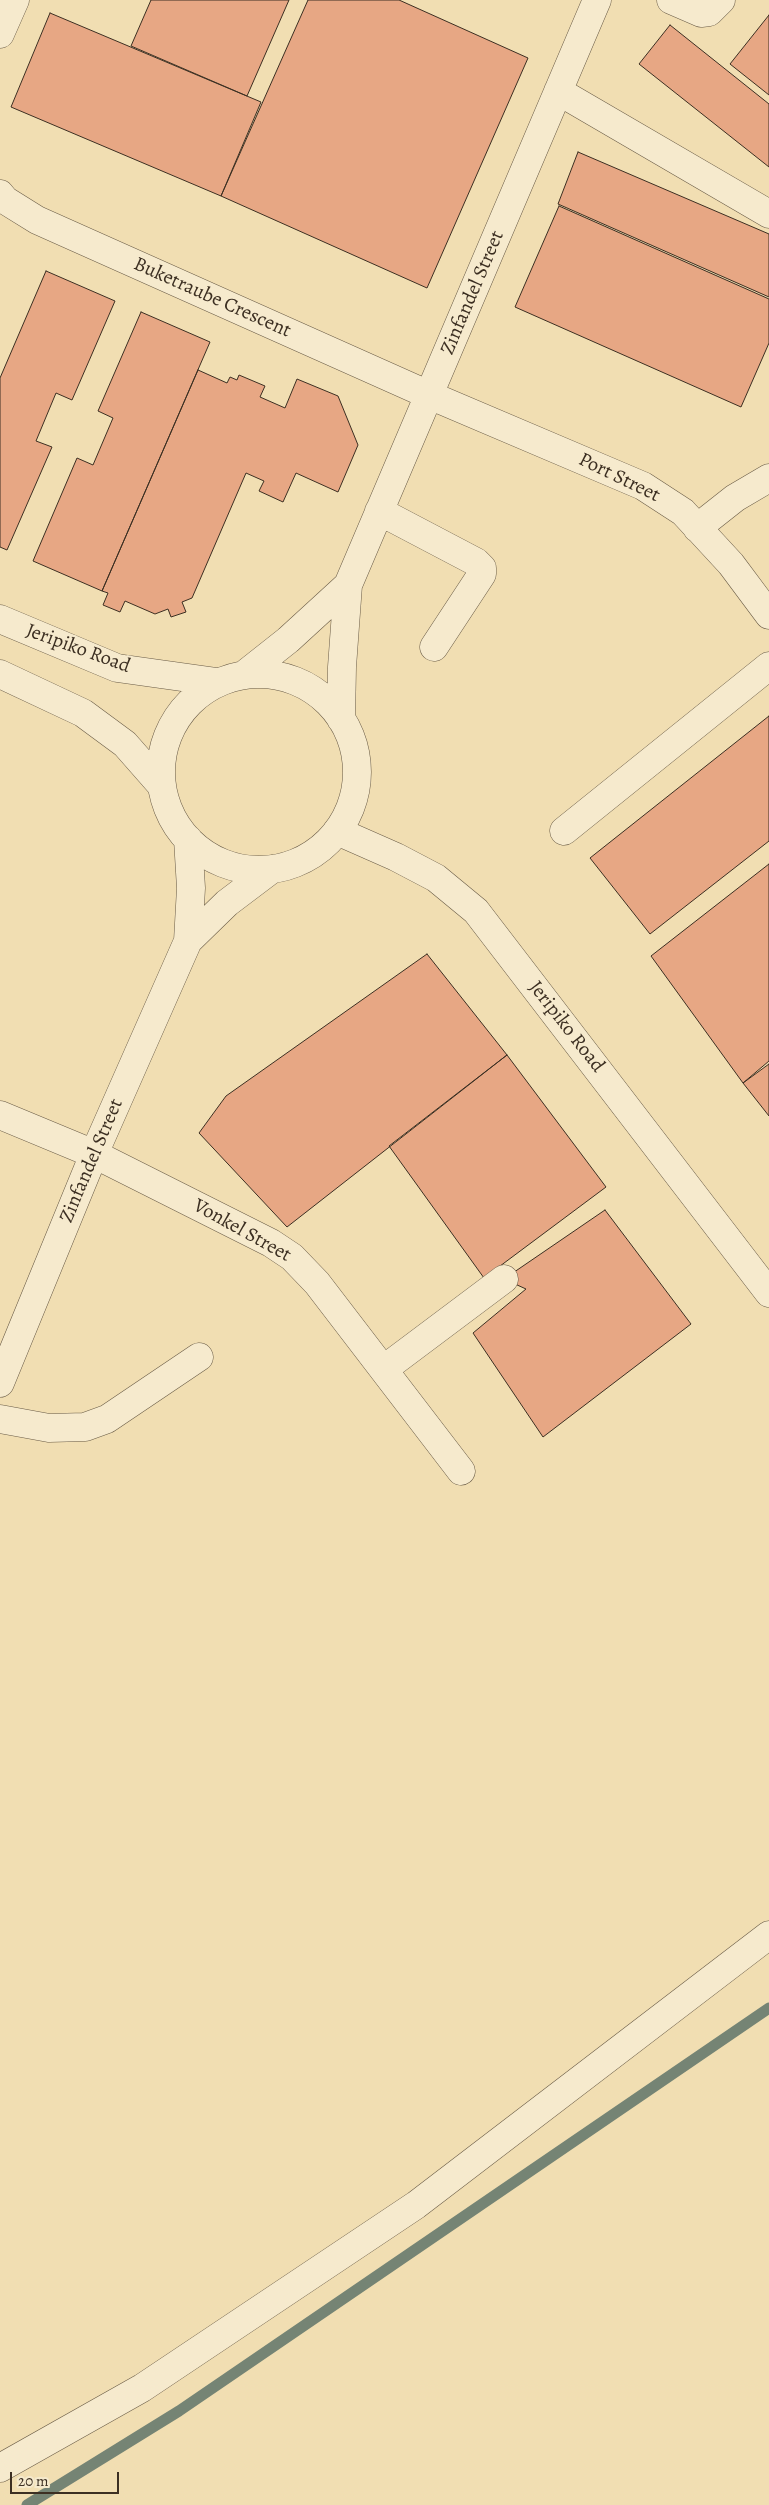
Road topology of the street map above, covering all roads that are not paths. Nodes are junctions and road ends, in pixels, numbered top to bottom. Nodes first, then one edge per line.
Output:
1 (15, 0) edge
2 (597, 0) edge
3 (671, 0) edge
4 (721, 0) edge
5 (0, 34) edge
6 (558, 90) junction
7 (0, 194) edge
8 (769, 214) edge
9 (429, 395) junction
10 (769, 478) edge
11 (379, 511) junction
12 (697, 528) junction
13 (348, 585) junction
14 (767, 607) edge
15 (0, 619) edge
16 (434, 647) dead end
17 (769, 666) edge
18 (0, 674) edge
19 (245, 674) junction
20 (217, 682) junction
21 (341, 719) junction
22 (161, 785) junction
23 (337, 831) junction
24 (564, 831) dead end
25 (188, 839) junction
26 (272, 869) junction
27 (188, 941) junction
28 (0, 1115) edge
29 (94, 1154) junction
30 (504, 1279) dead end
31 (762, 1282) edge
32 (199, 1357) dead end
33 (384, 1369) junction
34 (0, 1383) edge
35 (0, 1419) edge
36 (461, 1471) dead end
37 (769, 1935) edge
38 (0, 2468) edge

1 - 5 street
2 - 6 street, Zinfandel Street
3 - 4 street
6 - 8 street
6 - 9 street, Zinfandel Street
7 - 9 street, Buketraube Crescent
9 - 11 street, Zinfandel Street
9 - 12 street, Port Street
10 - 12 street
11 - 13 street, Zinfandel Street
11 - 16 street
12 - 14 street, Port Street
13 - 19 street, Zinfandel Street
13 - 21 street, Zinfandel Street
15 - 20 street, Jeripiko Road
17 - 24 street
18 - 22 street
19 - 20 street
19 - 21 street
20 - 22 street
21 - 23 street
22 - 25 street
23 - 26 street
23 - 31 street, Jeripiko Road
25 - 26 street
25 - 27 street, Zinfandel Street
26 - 27 street, Zinfandel Street
27 - 29 street, Zinfandel Street
28 - 29 street, Vonkel Street
29 - 33 street, Vonkel Street
29 - 34 street, Zinfandel Street
30 - 33 street
32 - 35 street
33 - 36 street, Vonkel Street
37 - 38 street

